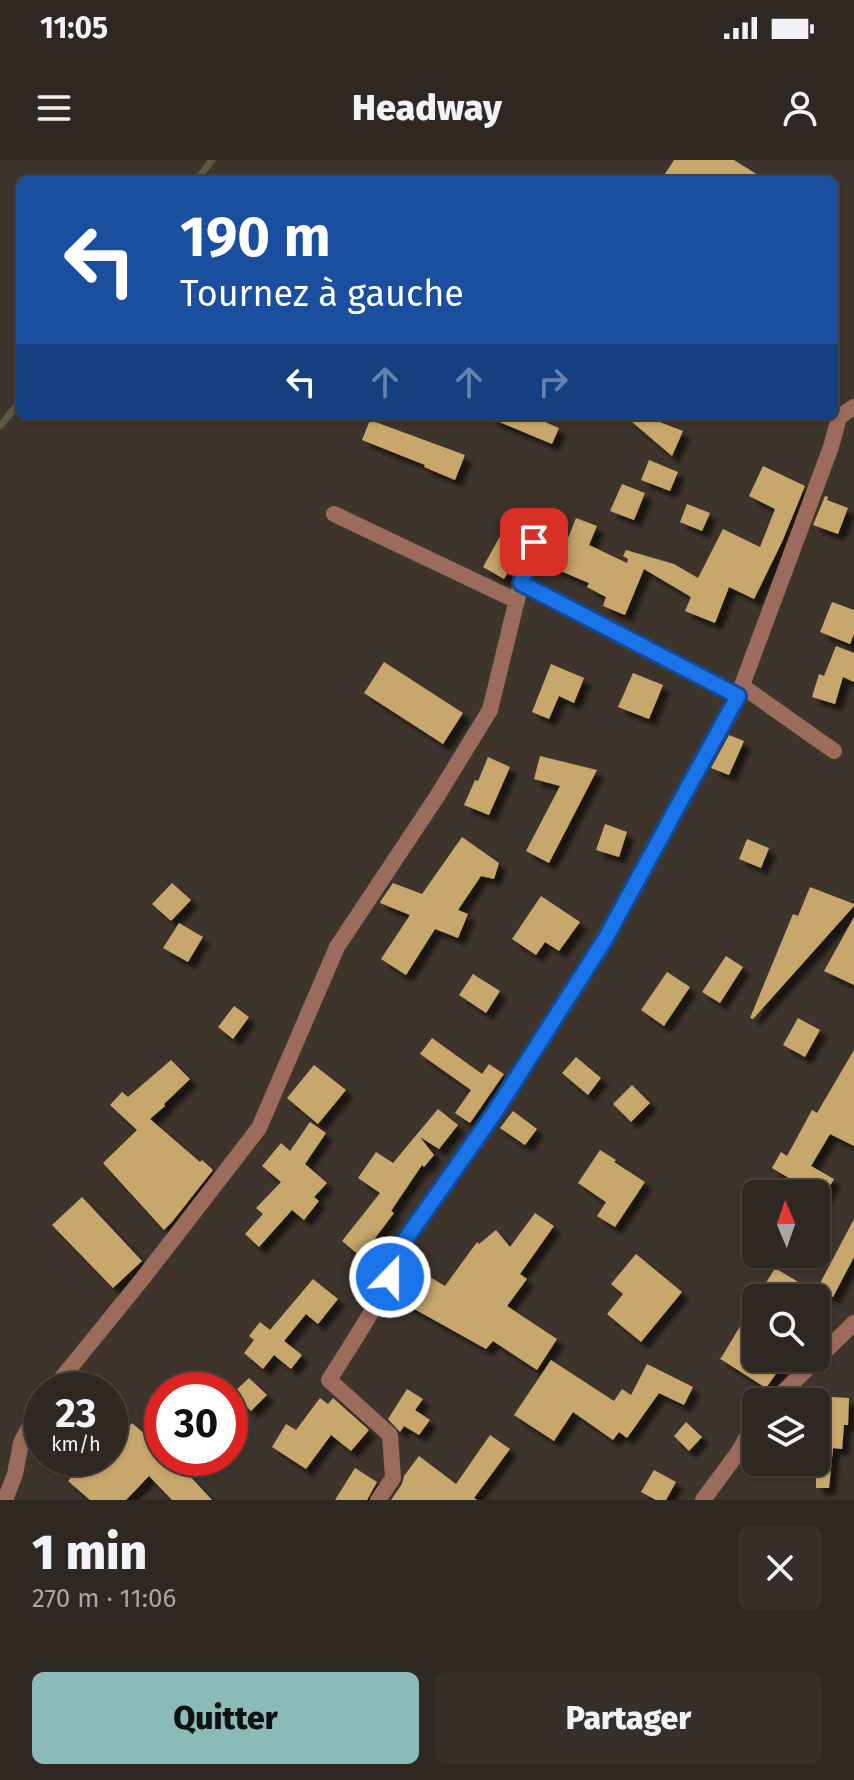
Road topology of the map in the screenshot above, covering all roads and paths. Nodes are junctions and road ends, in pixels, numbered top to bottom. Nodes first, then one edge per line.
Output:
1 (836, 420) edge
2 (334, 514) dead end
3 (541, 521) dead end
4 (521, 583) junction
5 (517, 601) junction
6 (740, 691) junction
7 (834, 751) dead end
8 (854, 1323) edge
9 (67, 1372) edge
10 (787, 1388) edge
11 (24, 1437) edge
12 (742, 1446) edge
13 (5, 1500) edge
14 (378, 1500) edge
15 (703, 1500) edge

1 - 6 street
2 - 5 street
3 - 4 street
4 - 5 street
4 - 6 street
5 - 9 street
6 - 7 street
6 - 14 street
8 - 10 street
11 - 13 street
12 - 15 street

